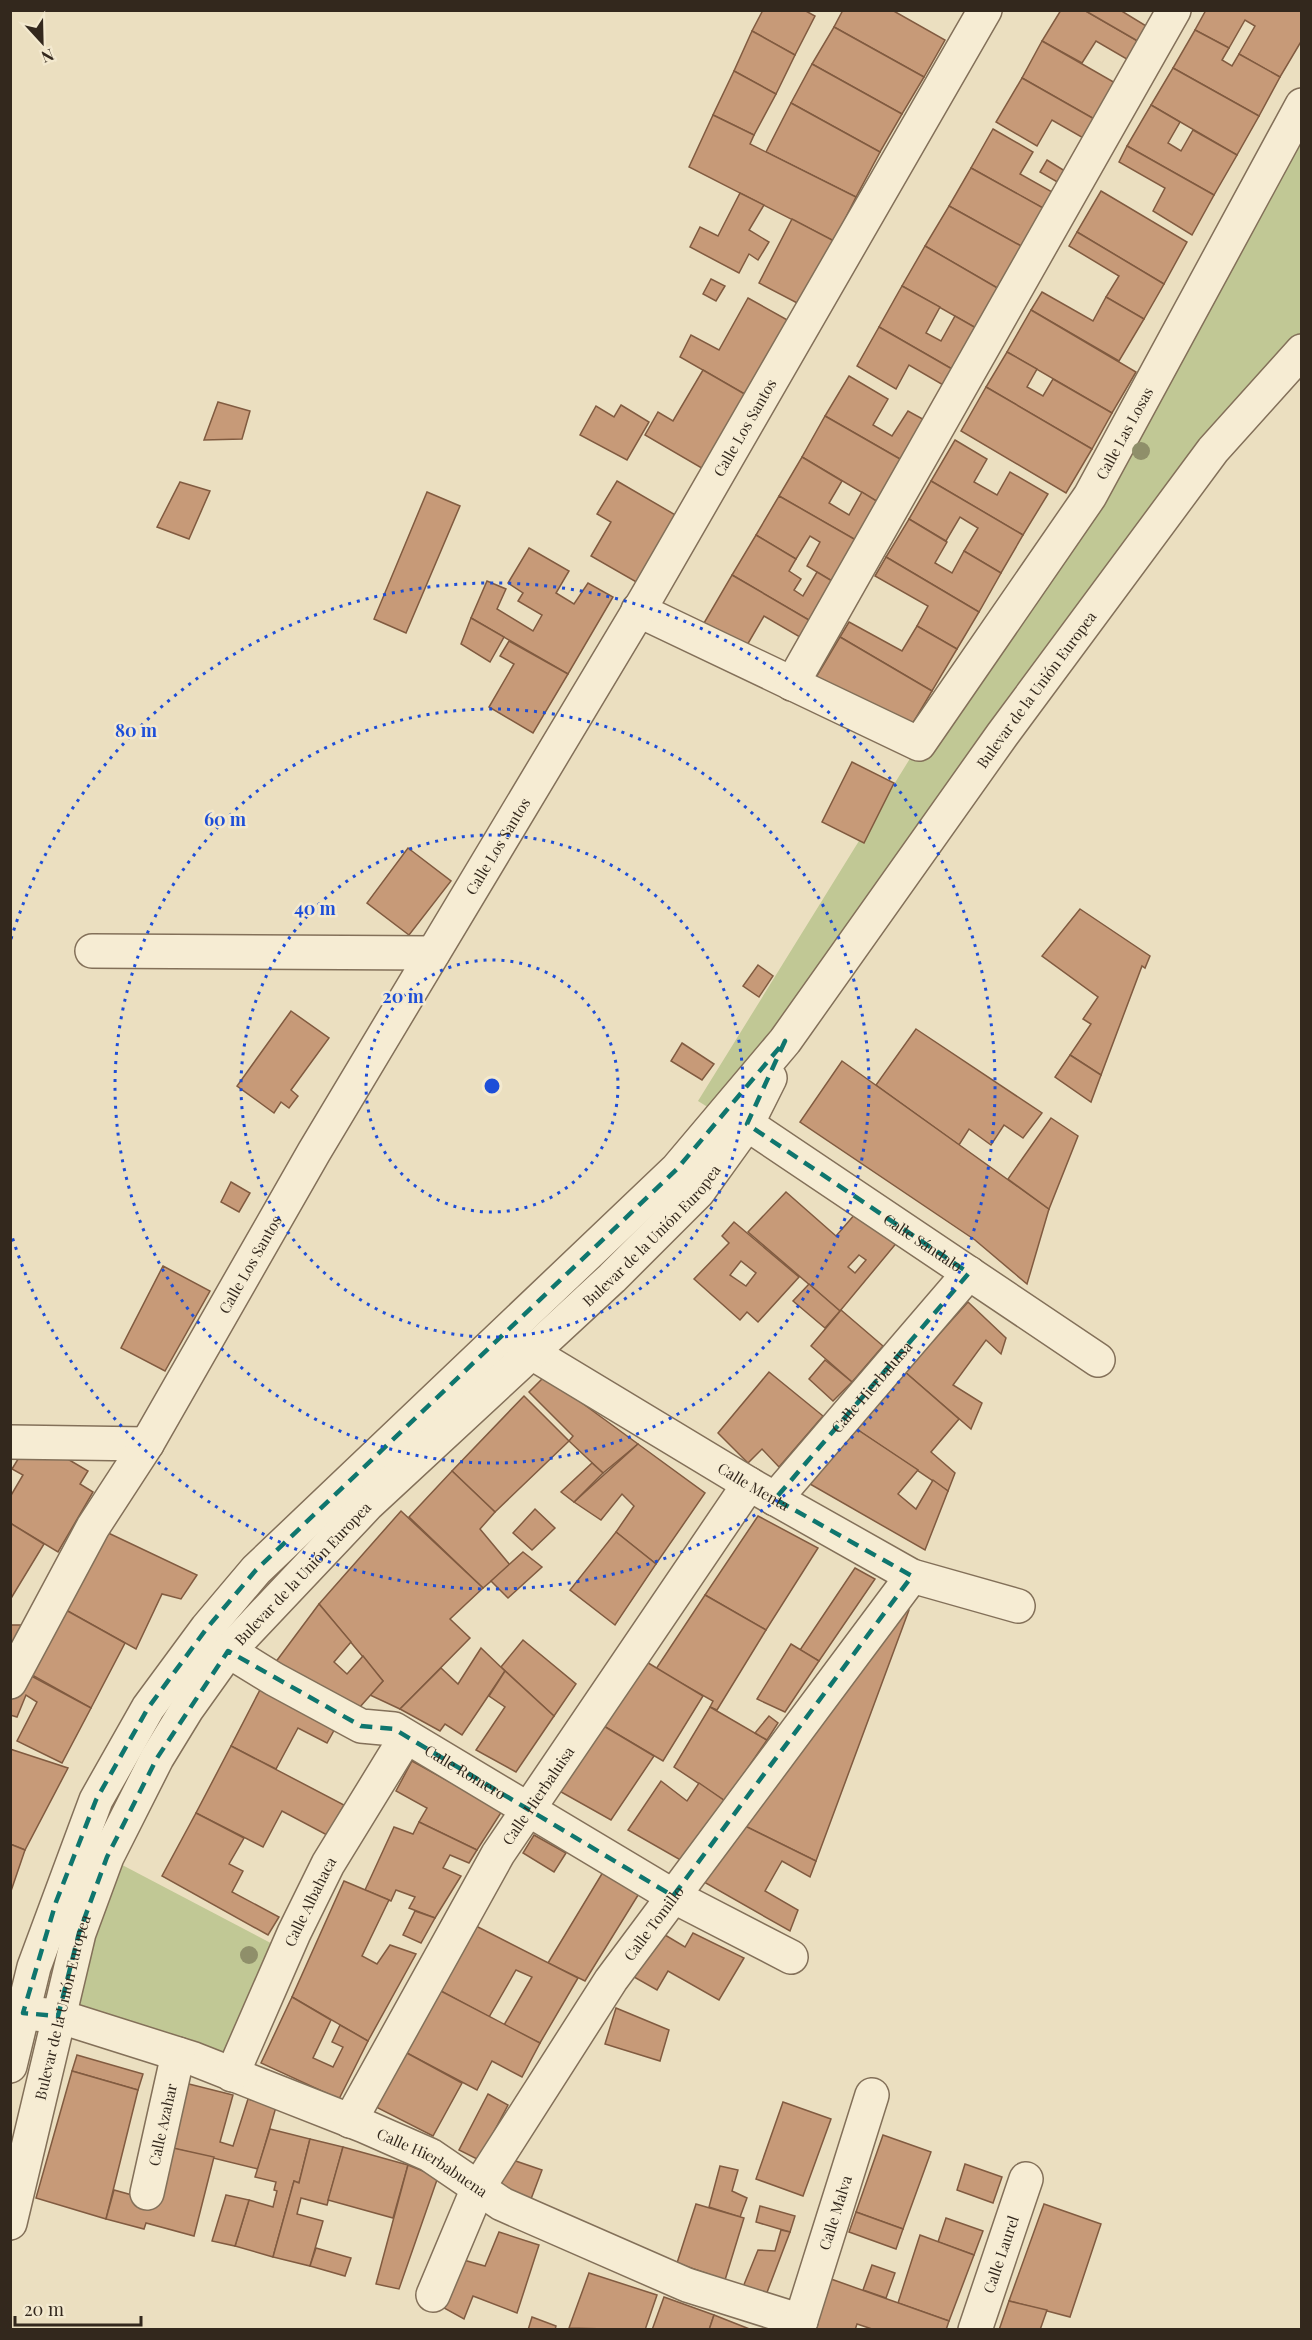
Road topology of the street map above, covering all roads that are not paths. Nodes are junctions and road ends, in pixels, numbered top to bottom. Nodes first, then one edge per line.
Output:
1 (985, 10) edge
2 (1174, 10) edge
3 (1302, 105) edge
4 (1302, 351) edge
5 (638, 610) junction
6 (792, 684) junction
7 (92, 951) dead end
8 (433, 952) junction
9 (785, 1041) junction
10 (747, 1124) junction
11 (969, 1273) junction
12 (502, 1335) junction
13 (530, 1352) junction
14 (1098, 1360) dead end
15 (10, 1442) edge
16 (147, 1444) junction
17 (762, 1492) junction
18 (912, 1576) junction
19 (1018, 1606) dead end
20 (230, 1652) junction
21 (10, 1682) edge
22 (406, 1737) junction
23 (530, 1809) junction
24 (674, 1896) junction
25 (791, 1957) dead end
26 (17, 2011) edge
27 (58, 2016) junction
28 (178, 2054) junction
29 (10, 2066) edge
30 (232, 2075) junction
31 (872, 2095) dead end
32 (350, 2121) junction
33 (1026, 2179) dead end
34 (478, 2188) junction
35 (147, 2193) dead end
36 (11, 2222) edge
37 (433, 2295) dead end
38 (800, 2325) edge
39 (975, 2330) edge

1 - 5 street, Calle Los Santos
2 - 6 street
3 - 6 street, Calle Las Losas
4 - 9 street, Bulevar de la Unión Europea
5 - 6 street
5 - 8 street, Calle Los Santos
7 - 8 street
8 - 16 street, Calle Los Santos
9 - 10 street, Bulevar de la Unión Europea
9 - 12 street, Bulevar de la Unión Europea
10 - 11 street, Calle Sándalo
10 - 13 street, Bulevar de la Unión Europea
11 - 14 street, Calle Sándalo
11 - 17 street, Calle Hierbaluisa
12 - 13 street, Calle Menta
12 - 26 street, Bulevar de la Unión Europea
13 - 17 street, Calle Menta
13 - 20 street, Bulevar de la Unión Europea
15 - 16 street
16 - 21 street, Calle Los Santos
17 - 18 street, Calle Menta
17 - 23 street, Calle Hierbaluisa
18 - 19 street, Calle Menta
18 - 24 street, Calle Tomillo
20 - 22 street, Calle Romero
20 - 27 street, Bulevar de la Unión Europea
22 - 23 street, Calle Romero
22 - 30 street, Calle Albahaca
23 - 24 street, Calle Romero
23 - 32 street, Calle Hierbaluisa
24 - 25 street, Calle Romero
24 - 34 street, Calle Tomillo
26 - 27 street, Calle Hierbabuena
26 - 29 street, Bulevar de la Unión Europea
27 - 28 street, Calle Hierbabuena
27 - 36 street, Bulevar de la Unión Europea
28 - 30 street, Calle Hierbabuena
28 - 35 street, Calle Azahar
30 - 32 street, Calle Hierbabuena
31 - 38 street, Calle Malva
32 - 34 street, Calle Hierbabuena
33 - 39 street, Calle Laurel
34 - 37 street, Calle Tomillo
34 - 38 street, Calle Hierbabuena

